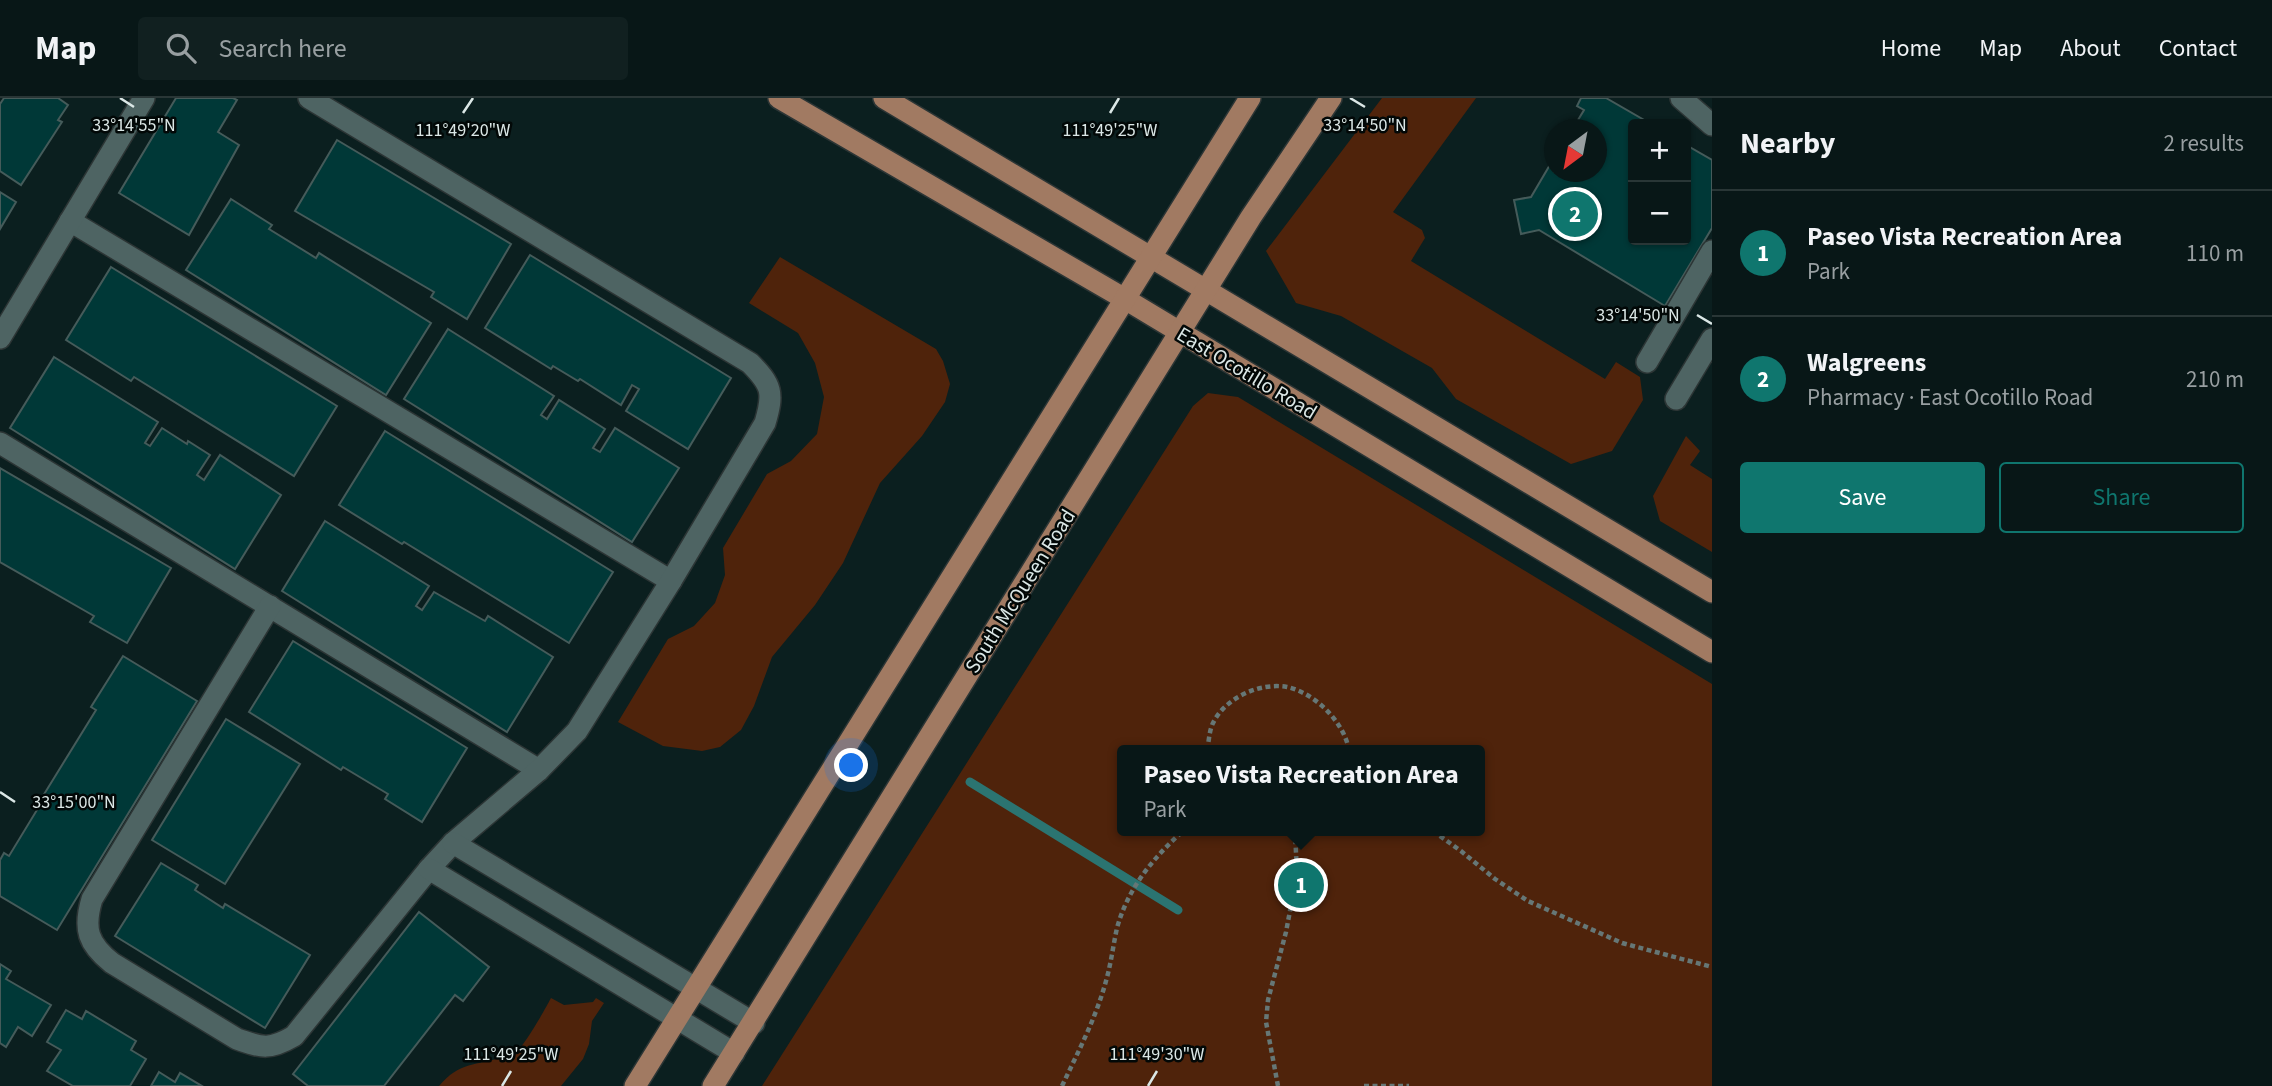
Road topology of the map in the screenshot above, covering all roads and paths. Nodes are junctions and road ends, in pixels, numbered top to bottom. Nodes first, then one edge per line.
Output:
1 (144, 98) edge
2 (309, 98) edge
3 (779, 98) edge
4 (884, 98) edge
5 (1250, 98) edge
6 (1331, 98) edge
7 (1681, 98) edge
8 (1712, 125) edge
9 (70, 221) junction
10 (1712, 251) edge
11 (1151, 256) junction
12 (1205, 290) junction
13 (1125, 299) junction
14 (1179, 332) junction
15 (0, 338) edge
16 (1712, 339) edge
17 (1647, 362) dead end
18 (1676, 398) dead end
19 (0, 443) edge
20 (671, 581) junction
21 (1712, 592) edge
22 (270, 606) junction
23 (1712, 652) edge
24 (1208, 745) edge
25 (1348, 745) edge
26 (539, 770) junction
27 (1178, 836) edge
28 (1295, 836) edge
29 (1440, 836) edge
30 (453, 843) junction
31 (429, 869) junction
32 (561, 908) junction
33 (542, 938) junction
34 (1712, 967) edge
35 (696, 988) junction
36 (677, 1019) junction
37 (754, 1023) junction
38 (734, 1053) junction
39 (635, 1086) edge
40 (713, 1086) edge
41 (1062, 1086) edge
42 (1278, 1086) edge
43 (1364, 1086) edge
44 (1409, 1086) edge

1 - 9 street
2 - 20 street
3 - 13 main road, East Ocotillo Road
4 - 11 main road
5 - 11 main road
6 - 12 main road, South McQueen Road
7 - 8 street
9 - 15 street
9 - 20 street
10 - 17 street
11 - 12 main road
11 - 13 main road
12 - 14 main road, South McQueen Road
12 - 21 main road
13 - 14 main road, East Ocotillo Road
13 - 35 main road
14 - 23 main road, East Ocotillo Road
14 - 37 main road, South McQueen Road
16 - 18 street
19 - 22 street
20 - 26 street
22 - 26 street
22 - 31 street
24 - 25 path
26 - 30 street
27 - 41 path
28 - 42 path
29 - 34 path
30 - 31 street
30 - 32 street
31 - 33 street
32 - 33 street
32 - 35 street
33 - 36 street
35 - 36 main road
35 - 37 street
36 - 38 street
36 - 39 main road
37 - 38 main road, South McQueen Road
38 - 40 main road, South McQueen Road
43 - 44 path

